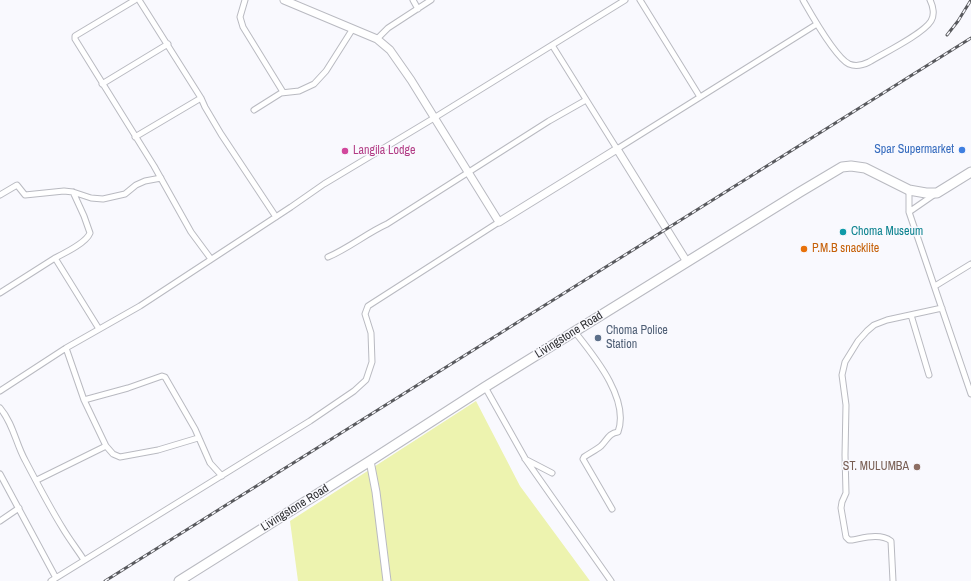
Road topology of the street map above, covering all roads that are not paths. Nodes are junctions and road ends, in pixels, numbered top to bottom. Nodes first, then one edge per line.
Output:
1 (135, 0) edge
2 (139, 0) edge
3 (245, 0) edge
4 (284, 0) edge
5 (413, 0) edge
6 (431, 0) edge
7 (625, 0) edge
8 (640, 0) edge
9 (803, 0) edge
10 (930, 0) edge
11 (418, 9) junction
12 (817, 24) junction
13 (352, 30) junction
14 (377, 39) junction
15 (168, 44) junction
16 (552, 45) junction
17 (102, 84) junction
18 (283, 92) junction
19 (700, 97) junction
20 (201, 98) junction
21 (586, 100) junction
22 (254, 110) dead end
23 (434, 118) junction
24 (135, 137) junction
25 (617, 149) junction
26 (468, 172) junction
27 (971, 172) edge
28 (161, 178) junction
29 (909, 190) junction
30 (73, 192) junction
31 (937, 193) junction
32 (0, 195) edge
33 (909, 212) junction
34 (276, 217) junction
35 (499, 222) junction
36 (328, 256) dead end
37 (55, 258) junction
38 (211, 259) junction
39 (687, 262) junction
40 (971, 264) edge
41 (935, 286) junction
42 (0, 292) edge
43 (942, 308) junction
44 (912, 315) junction
45 (99, 329) junction
46 (574, 332) junction
47 (66, 348) junction
48 (929, 374) dead end
49 (485, 387) junction
50 (970, 390) edge
51 (0, 391) edge
52 (84, 400) junction
53 (0, 408) edge
54 (198, 438) junction
55 (106, 446) junction
56 (524, 458) junction
57 (370, 461) junction
58 (552, 473) dead end
59 (0, 474) edge
60 (222, 476) junction
61 (37, 480) junction
62 (19, 508) junction
63 (612, 509) dead end
64 (0, 521) edge
65 (84, 560) junction
66 (56, 578) junction
67 (51, 581) edge
68 (179, 581) edge
69 (387, 581) edge
70 (611, 581) edge
71 (893, 581) edge

1 - 17 street
2 - 15 street
3 - 18 street
4 - 13 street
5 - 11 street
6 - 11 street
7 - 16 street
8 - 19 street
9 - 12 street
10 - 12 street
11 - 14 street
12 - 19 street
13 - 14 street
13 - 18 street
14 - 23 street
15 - 17 street
15 - 20 street
16 - 21 street
16 - 23 street
17 - 24 street
18 - 22 street
19 - 25 street
20 - 24 street
20 - 34 street
21 - 25 street
21 - 26 street
23 - 26 street
23 - 34 street
24 - 28 street
25 - 35 street
25 - 39 street
26 - 35 street
26 - 36 street
27 - 31 highway
28 - 30 street
28 - 38 street
29 - 31 highway, Livingstone Road
29 - 33 street
29 - 39 highway, Livingstone Road
30 - 32 street
30 - 37 street
31 - 33 street
33 - 41 street
34 - 38 street
35 - 60 street
37 - 42 street
37 - 45 street
38 - 45 street
39 - 46 highway, Livingstone Road
40 - 41 street
41 - 43 street
43 - 44 street
43 - 50 street
44 - 48 street
44 - 71 street
45 - 47 street
46 - 49 highway, Livingstone Road
46 - 63 street
47 - 51 street
47 - 52 street
49 - 56 street
49 - 57 highway, Livingstone Road
52 - 54 street
52 - 55 street
53 - 61 street
54 - 55 street
54 - 60 street
55 - 61 street
56 - 58 street
56 - 70 street
57 - 68 highway, Livingstone Road
57 - 69 street
59 - 62 street
60 - 65 street
61 - 65 street
62 - 64 street
62 - 66 street
65 - 66 street
66 - 67 street

